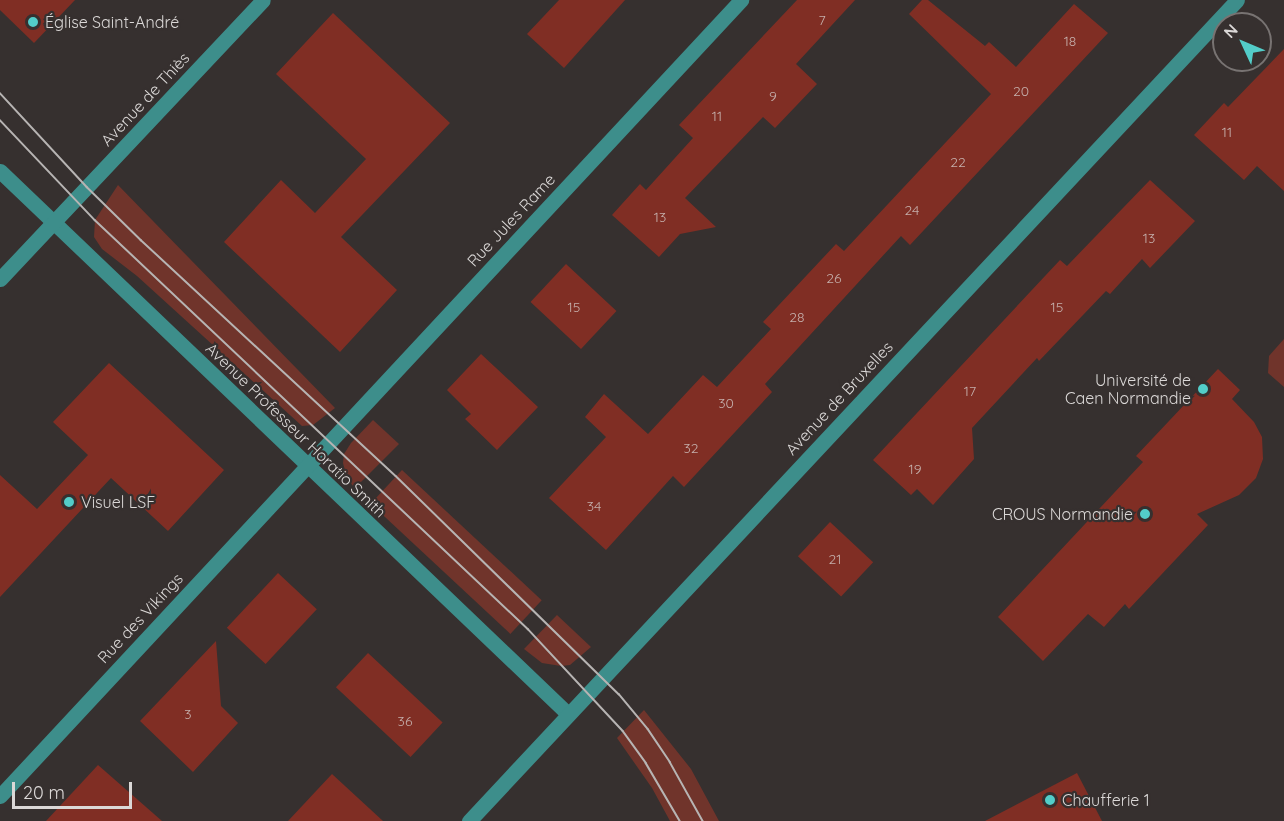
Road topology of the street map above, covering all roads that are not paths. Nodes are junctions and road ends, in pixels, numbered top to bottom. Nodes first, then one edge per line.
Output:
1 (263, 0) edge
2 (741, 0) edge
3 (1237, 0) edge
4 (0, 171) edge
5 (54, 222) junction
6 (0, 279) edge
7 (307, 464) junction
8 (568, 714) junction
9 (0, 796) edge
10 (469, 821) edge

1 - 5 street, Avenue de Thiès
2 - 7 street, Rue Jules Rame
3 - 8 street, Avenue de Bruxelles
4 - 5 street, Avenue Professeur Horatio Smith
5 - 6 street, Avenue de Thiès
5 - 7 street, Avenue Professeur Horatio Smith
7 - 8 street, Avenue Professeur Horatio Smith
7 - 9 street, Rue des Vikings
8 - 10 street, Avenue de Bruxelles

